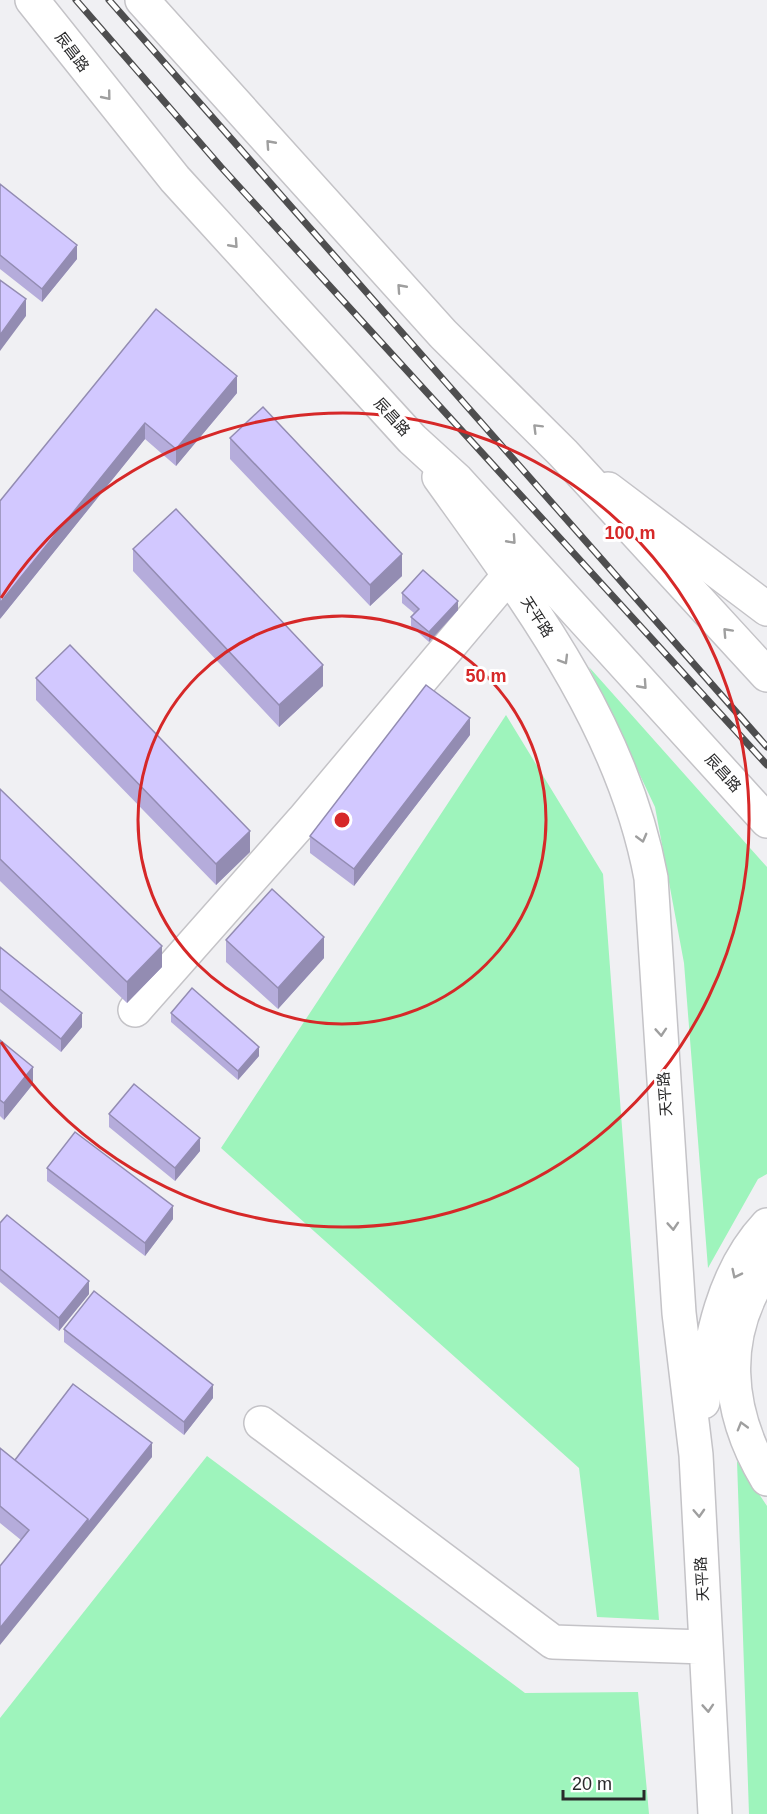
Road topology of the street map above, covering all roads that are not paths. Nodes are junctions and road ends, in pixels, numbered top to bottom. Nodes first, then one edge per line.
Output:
1 (32, 0) edge
2 (142, 0) edge
3 (412, 439) junction
4 (563, 453) junction
5 (656, 526) junction
6 (509, 575) junction
7 (767, 585) edge
8 (767, 609) edge
9 (767, 675) edge
10 (767, 821) edge
11 (135, 1010) dead end
12 (767, 1225) edge
13 (767, 1267) edge
14 (261, 1423) dead end
15 (696, 1455) junction
16 (767, 1479) edge
17 (705, 1647) junction
18 (715, 1814) edge

1 -> 3 main road, 辰昌路
4 -> 2 main road
3 - 6 main road, 天平路
3 -> 10 main road, 辰昌路
4 - 5 main road
9 -> 4 main road
5 - 7 main road
5 - 8 main road
6 - 11 main road
6 -> 15 main road, 天平路
12 -> 15 main road
16 -> 13 main road
14 - 17 main road
15 -> 17 main road, 天平路
17 -> 18 main road, 天平路

